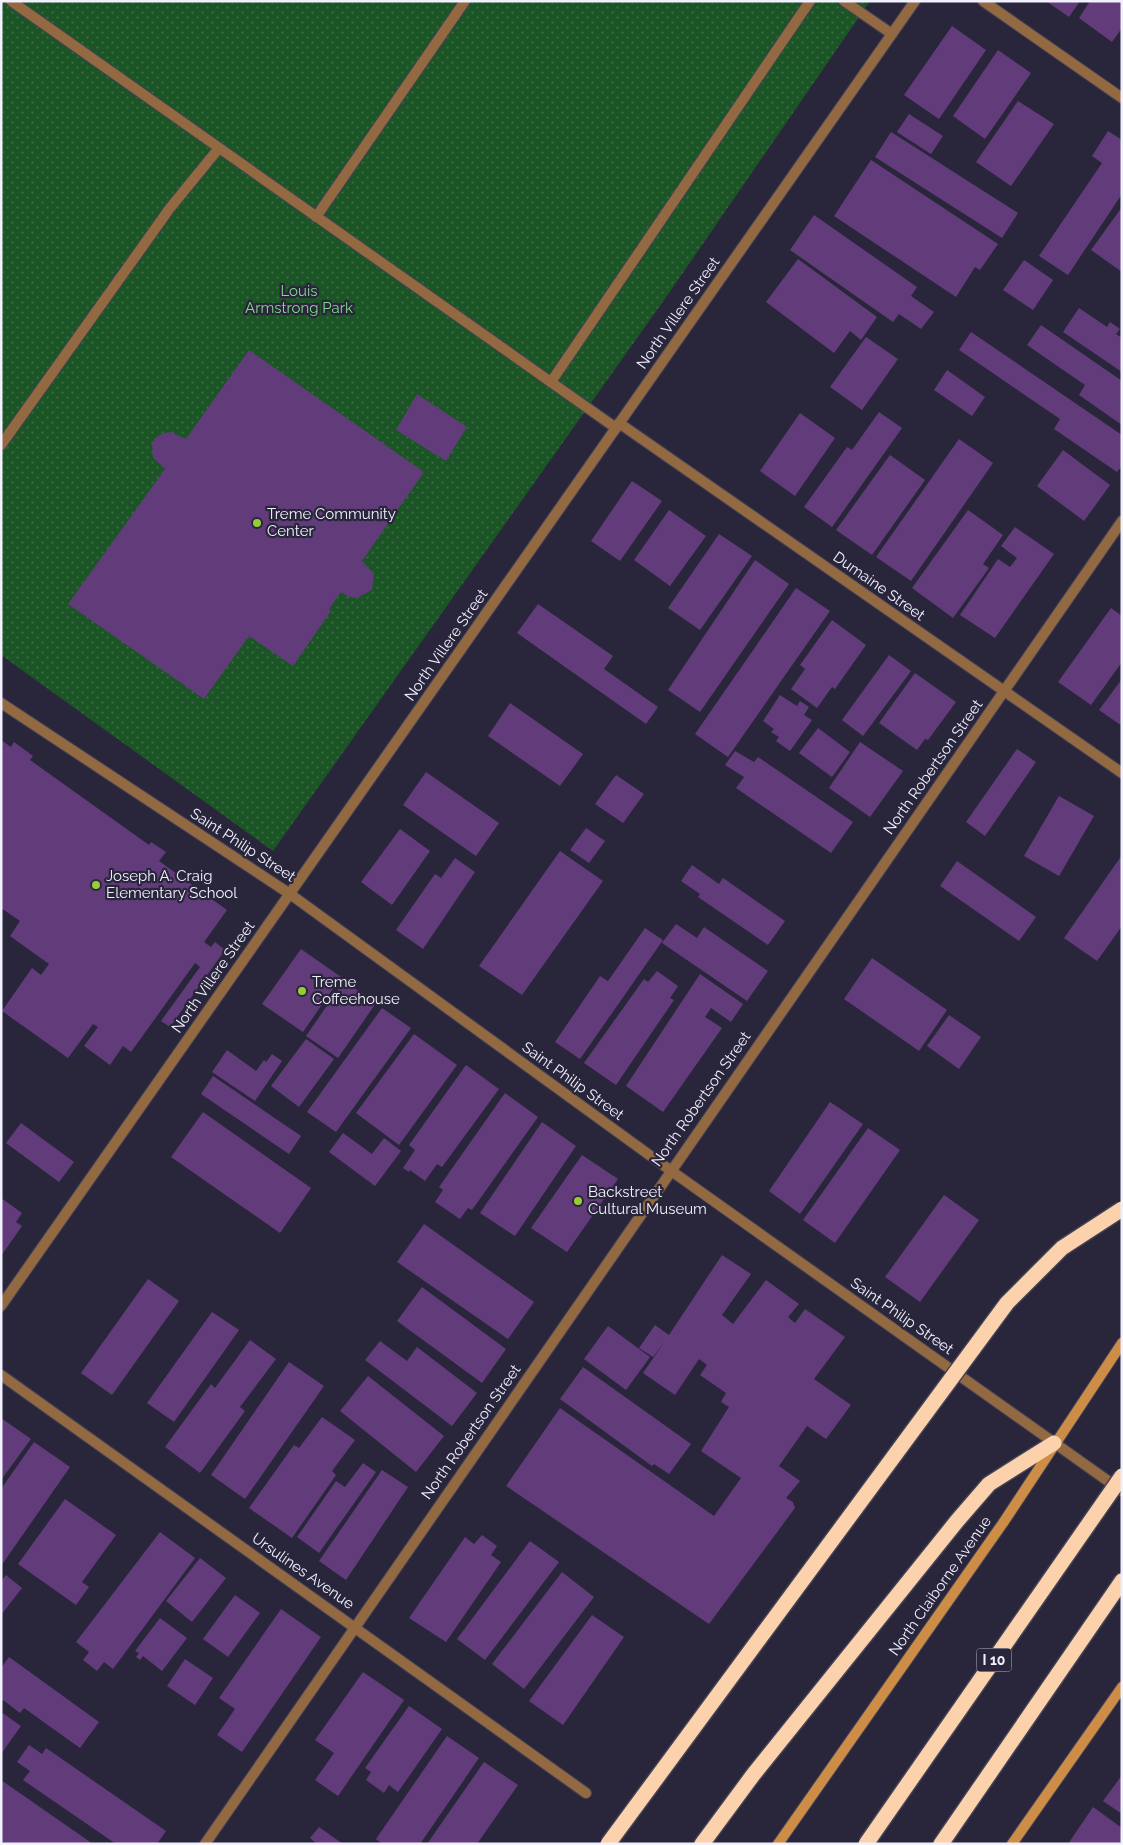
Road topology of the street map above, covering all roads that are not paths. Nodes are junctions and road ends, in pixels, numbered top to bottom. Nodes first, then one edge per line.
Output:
1 (10, 1) edge
2 (465, 1) edge
3 (810, 1) edge
4 (844, 1) edge
5 (914, 1) edge
6 (983, 1) edge
7 (892, 34) junction
8 (1122, 98) edge
9 (219, 148) junction
10 (316, 217) junction
11 (551, 382) junction
12 (618, 425) junction
13 (1, 445) edge
14 (1122, 521) edge
15 (1004, 691) junction
16 (1, 703) edge
17 (1122, 773) edge
18 (290, 894) junction
19 (670, 1170) junction
20 (1122, 1209) edge
21 (1, 1306) edge
22 (1122, 1343) edge
23 (1, 1375) edge
24 (1054, 1443) junction
25 (1122, 1476) edge
26 (1122, 1490) edge
27 (1122, 1581) edge
28 (354, 1626) junction
29 (1122, 1687) edge
30 (586, 1793) dead end
31 (205, 1844) edge
32 (608, 1844) edge
33 (702, 1844) edge
34 (778, 1844) edge
35 (866, 1844) edge
36 (941, 1844) edge
37 (1012, 1844) edge

1 - 9 street, Dumaine Street
2 - 10 street
3 - 11 street
4 - 7 street
5 - 7 street, North Villere Street
6 - 8 street
7 - 12 street, North Villere Street
9 - 10 street, Dumaine Street
9 - 13 street
10 - 11 street, Dumaine Street
11 - 12 street, Dumaine Street
12 - 15 street, Dumaine Street
12 - 18 street, North Villere Street
14 - 15 street, North Robertson Street
15 - 17 street, Dumaine Street
15 - 19 street, North Robertson Street
16 - 18 street, Saint Philip Street
18 - 19 street, Saint Philip Street
18 - 21 street, North Villere Street
19 - 24 street, Saint Philip Street
19 - 28 street, North Robertson Street
20 - 32 highway, bridge
22 - 24 main road, North Claiborne Avenue
23 - 28 street, Ursulines Avenue
24 - 26 street, Saint Philip Street
24 - 33 highway
24 - 34 main road, North Claiborne Avenue
25 - 35 highway, I 10, bridge
27 - 36 highway
28 - 30 street, Ursulines Avenue
28 - 31 street, North Robertson Street
29 - 37 main road

